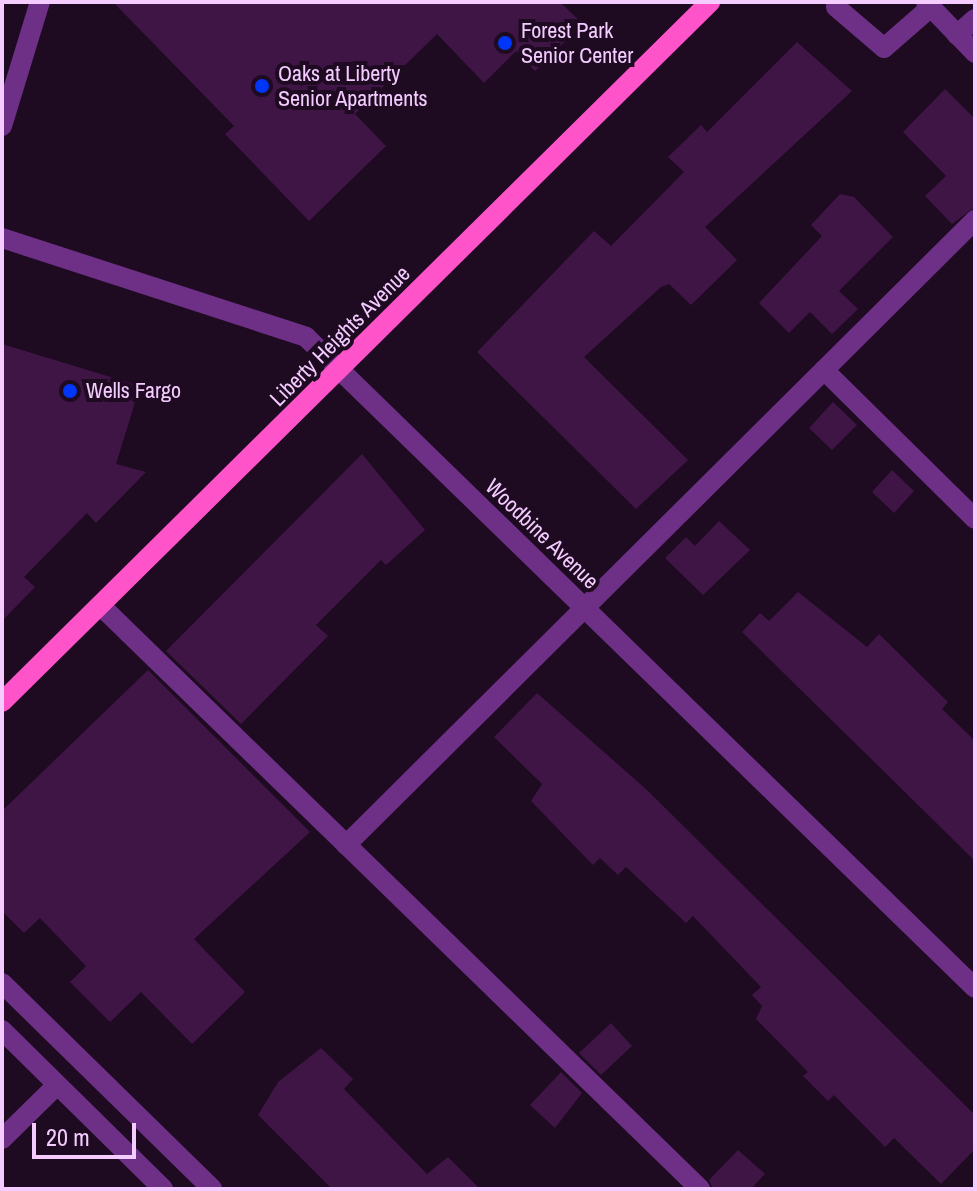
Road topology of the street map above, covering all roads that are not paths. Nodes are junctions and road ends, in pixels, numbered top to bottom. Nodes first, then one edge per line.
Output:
1 (40, 2) edge
2 (710, 2) edge
3 (928, 5) edge
4 (836, 7) dead end
5 (975, 19) edge
6 (957, 35) junction
7 (975, 53) edge
8 (2, 126) edge
9 (975, 220) edge
10 (2, 238) edge
11 (340, 370) junction
12 (824, 370) junction
13 (975, 519) edge
14 (580, 605) junction
15 (101, 606) junction
16 (2, 702) edge
17 (346, 845) junction
18 (2, 983) edge
19 (975, 988) edge
20 (4, 1035) edge
21 (57, 1085) junction
22 (2, 1139) edge
23 (163, 1189) edge
24 (212, 1189) edge
25 (700, 1189) edge

1 - 8 street
2 - 11 main road, Liberty Heights Avenue
3 - 4 street
3 - 6 street
5 - 6 street
6 - 7 street
9 - 12 street
10 - 11 street, Woodbine Avenue
11 - 14 street, Woodbine Avenue
11 - 15 main road, Liberty Heights Avenue
12 - 13 street
12 - 14 street
14 - 17 street
14 - 19 street, Woodbine Avenue
15 - 16 main road, Liberty Heights Avenue
15 - 17 street
17 - 25 street
18 - 24 street
20 - 21 street
21 - 22 street
21 - 23 street

